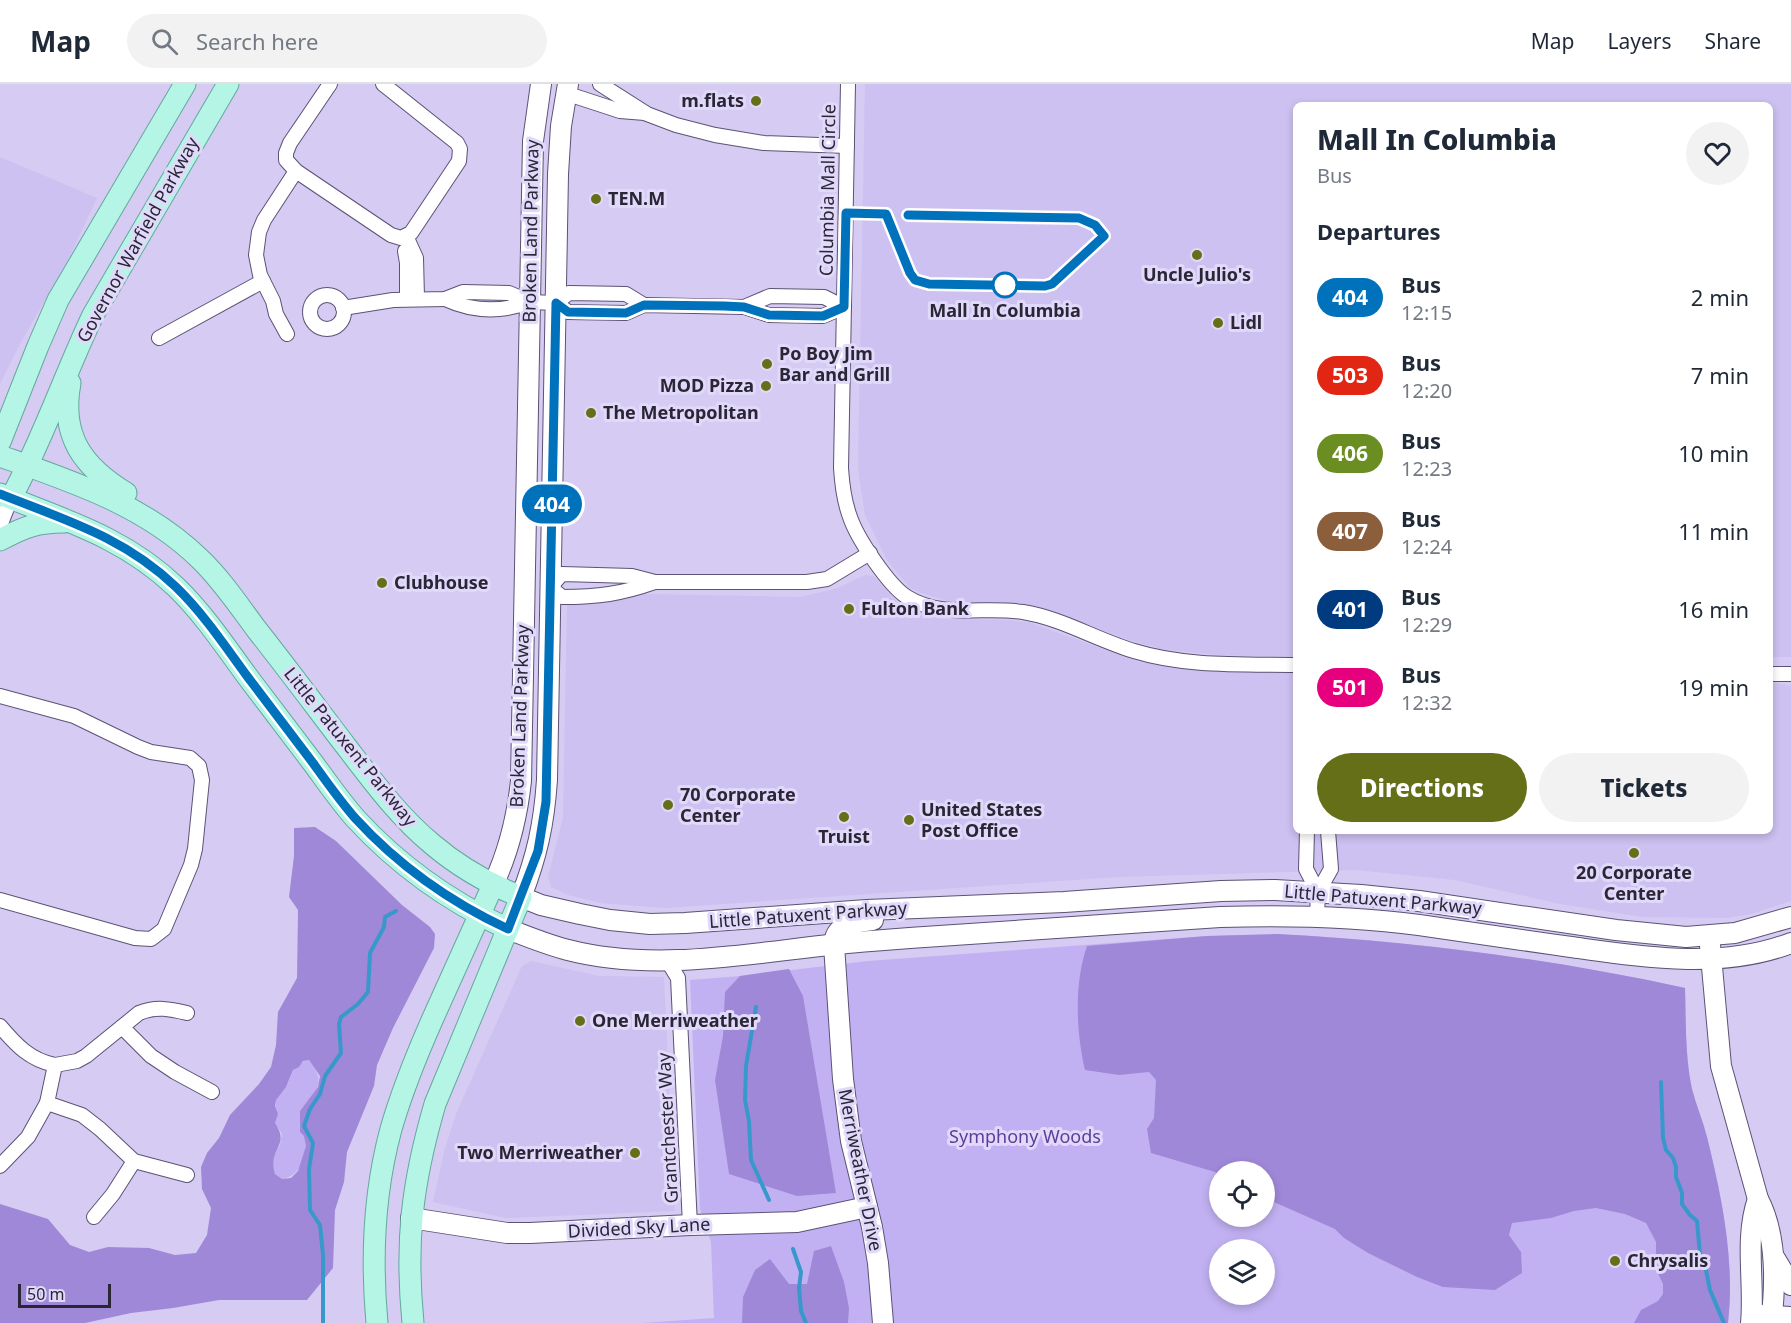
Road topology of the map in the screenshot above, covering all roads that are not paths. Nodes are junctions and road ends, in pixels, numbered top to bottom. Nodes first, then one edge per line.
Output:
1 (185, 84) edge
2 (228, 84) edge
3 (330, 84) edge
4 (383, 84) edge
5 (541, 84) edge
6 (600, 84) edge
7 (849, 84) edge
8 (561, 87) edge
9 (647, 114) junction
10 (847, 146) junction
11 (296, 171) junction
12 (403, 237) junction
13 (263, 281) junction
14 (416, 298) junction
15 (530, 302) junction
16 (556, 303) junction
17 (744, 307) junction
18 (844, 307) junction
19 (343, 308) dead end
20 (287, 334) dead end
21 (159, 338) dead end
22 (38, 346) junction
23 (75, 352) junction
24 (0, 402) edge
25 (0, 442) edge
26 (0, 456) edge
27 (28, 466) junction
28 (5, 496) edge
29 (76, 523) junction
30 (0, 526) edge
31 (0, 540) edge
32 (870, 553) junction
33 (200, 559) junction
34 (655, 582) junction
35 (550, 587) junction
36 (1293, 665) edge
37 (1773, 674) edge
38 (1791, 674) edge
39 (0, 696) edge
40 (1307, 834) edge
41 (1328, 834) edge
42 (493, 885) junction
43 (1317, 892) junction
44 (521, 897) junction
45 (0, 900) edge
46 (1087, 901) junction
47 (1064, 902) junction
48 (924, 908) junction
49 (814, 913) junction
50 (479, 916) junction
51 (1317, 916) junction
52 (1791, 917) edge
53 (1067, 927) junction
54 (508, 929) junction
55 (1709, 936) junction
56 (923, 937) junction
57 (1791, 943) edge
58 (834, 945) junction
59 (737, 955) junction
60 (1711, 958) junction
61 (667, 960) junction
62 (187, 1014) dead end
63 (0, 1026) edge
64 (122, 1027) junction
65 (55, 1065) junction
66 (212, 1092) dead end
67 (47, 1102) junction
68 (134, 1161) junction
69 (0, 1166) edge
70 (187, 1175) dead end
71 (1758, 1199) junction
72 (867, 1207) junction
73 (94, 1217) dead end
74 (411, 1218) junction
75 (690, 1225) junction
76 (1772, 1251) junction
77 (1791, 1285) edge
78 (1751, 1318) edge
79 (1778, 1319) edge
80 (377, 1323) edge
81 (413, 1323) edge
82 (883, 1323) edge

1 - 22 main road, Governor Warfield Parkway
2 - 23 main road, Governor Warfield Parkway
3 - 11 street
4 - 12 street
5 - 15 street, Broken Land Parkway
6 - 9 street
7 - 10 street, Columbia Mall Circle
8 - 9 street
8 - 16 street, Broken Land Parkway
9 - 10 street
10 - 18 street, Columbia Mall Circle
11 - 12 street
11 - 13 street
12 - 14 street
12 - 14 street
13 - 20 street
13 - 21 street
14 - 15 street
14 - 19 street
15 - 16 street
15 - 42 street, Broken Land Parkway
16 - 17 street
16 - 35 street, Broken Land Parkway
17 - 18 street
17 - 18 street
18 - 32 street, Columbia Mall Circle
22 - 24 main road
22 - 25 main road, Governor Warfield Parkway
23 - 27 main road, Governor Warfield Parkway
23 - 33 main road
26 - 27 main road, Little Patuxent Parkway
27 - 28 main road, Governor Warfield Parkway
27 - 33 main road, Little Patuxent Parkway
28 - 29 main road, Little Patuxent Parkway
28 - 30 street
29 - 31 main road
29 - 50 main road, Little Patuxent Parkway
32 - 34 street
32 - 36 street, Columbia Mall Circle
33 - 42 main road, Little Patuxent Parkway
34 - 35 street
34 - 35 street
35 - 44 street, Broken Land Parkway
37 - 38 street
39 - 45 street
40 - 43 street
41 - 43 street
42 - 44 main road, Little Patuxent Parkway
42 - 50 main road, Broken Land Parkway
43 - 46 street, Little Patuxent Parkway
43 - 51 street
43 - 55 street, Little Patuxent Parkway
44 - 49 street, Little Patuxent Parkway
44 - 54 main road, Broken Land Parkway
46 - 47 street, Little Patuxent Parkway
46 - 53 street
47 - 48 street, Little Patuxent Parkway
47 - 56 street
48 - 49 street, Little Patuxent Parkway
48 - 58 street
49 - 59 street
50 - 54 main road, Little Patuxent Parkway
50 - 80 main road, Broken Land Parkway
51 - 53 street, Little Patuxent Parkway
51 - 60 street, Little Patuxent Parkway
52 - 55 street, Little Patuxent Parkway
53 - 56 street, Little Patuxent Parkway
54 - 61 street, Little Patuxent Parkway
54 - 74 main road, Broken Land Parkway
55 - 60 street
56 - 58 street, Little Patuxent Parkway
57 - 60 street, Little Patuxent Parkway
58 - 59 street, Little Patuxent Parkway
58 - 72 street, Merriweather Drive
59 - 61 street, Little Patuxent Parkway
60 - 71 street
61 - 75 street, Grantchester Way
62 - 64 street
63 - 65 street
64 - 65 street
64 - 66 street
65 - 67 street
67 - 68 street
67 - 69 street
68 - 70 street
68 - 73 street
71 - 76 street
71 - 78 street
72 - 75 street, Divided Sky Lane
72 - 82 street, Merriweather Drive
74 - 75 street, Divided Sky Lane
74 - 81 main road, Broken Land Parkway
76 - 77 street
76 - 79 street
78 - 79 street

